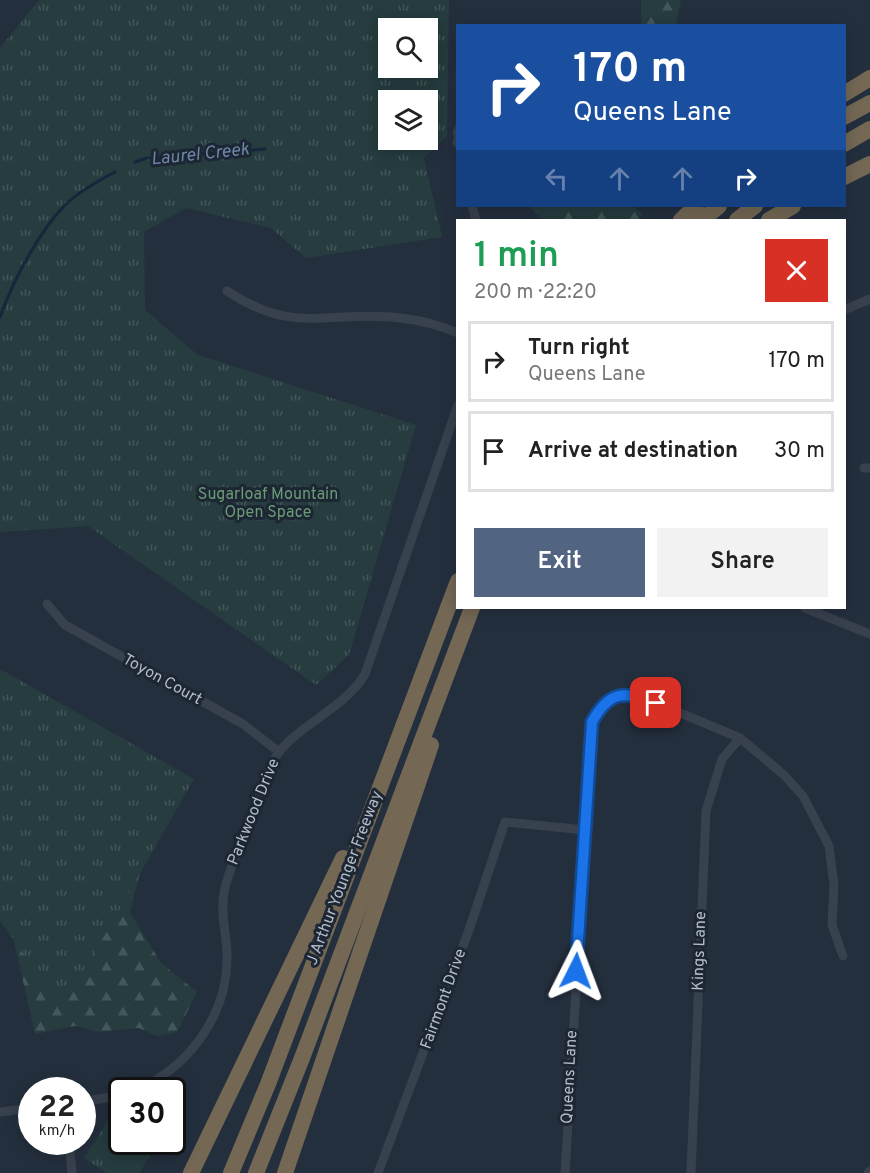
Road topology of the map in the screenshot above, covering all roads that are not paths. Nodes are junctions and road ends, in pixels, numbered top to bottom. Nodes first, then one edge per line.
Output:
1 (870, 78) edge
2 (846, 93) edge
3 (870, 103) edge
4 (846, 116) edge
5 (870, 129) edge
6 (846, 143) edge
7 (870, 164) edge
8 (846, 176) edge
9 (695, 207) edge
10 (718, 207) edge
11 (754, 207) edge
12 (792, 207) edge
13 (682, 219) edge
14 (703, 219) edge
15 (737, 219) edge
16 (770, 219) edge
17 (227, 291) dead end
18 (870, 299) edge
19 (846, 309) edge
20 (456, 332) edge
21 (456, 411) edge
22 (456, 586) edge
23 (47, 604) dead end
24 (473, 609) edge
25 (473, 609) edge
26 (808, 609) edge
27 (870, 634) edge
28 (740, 738) junction
29 (279, 752) junction
30 (386, 771) junction
31 (585, 830) junction
32 (843, 956) dead end
33 (160, 1077) edge
34 (18, 1110) edge
35 (0, 1112) edge
36 (70, 1155) edge
37 (72, 1173) edge
38 (191, 1173) edge
39 (231, 1173) edge
40 (256, 1173) edge
41 (285, 1173) edge
42 (378, 1173) edge
43 (565, 1173) edge
44 (691, 1173) edge

1 - 2 highway
3 - 4 highway
5 - 6 highway
7 - 8 highway
9 - 13 highway
10 - 14 highway
11 - 15 highway
12 - 16 highway
17 - 20 street
18 - 19 street
21 - 29 street, Parkwood Drive
22 - 30 highway, J Arthur Younger Freeway
23 - 29 street, Toyon Court
24 - 40 highway, J Arthur Younger Freeway
25 - 41 highway
26 - 27 street
28 - 31 street, Queens Lane
28 - 32 street, Queens Lane
28 - 44 street, Kings Lane
29 - 33 street, Parkwood Drive
30 - 38 highway
30 - 39 highway, J Arthur Younger Freeway
31 - 42 street, Fairmont Drive
31 - 43 street, Queens Lane
34 - 35 street
36 - 37 street

